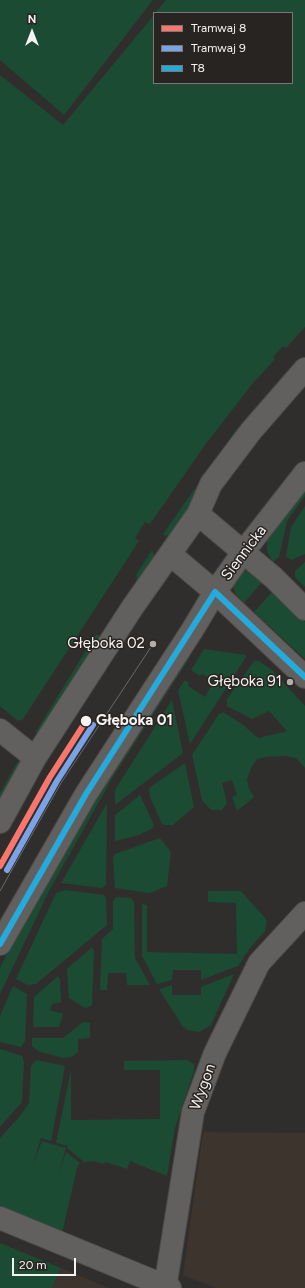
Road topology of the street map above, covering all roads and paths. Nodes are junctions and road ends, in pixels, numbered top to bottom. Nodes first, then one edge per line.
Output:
1 (305, 369) edge
2 (305, 473) edge
3 (198, 514) junction
4 (244, 551) junction
5 (170, 554) junction
6 (215, 592) junction
7 (305, 609) edge
8 (305, 677) edge
9 (0, 730) edge
10 (35, 758) junction
11 (0, 822) edge
12 (305, 913) edge
13 (0, 944) edge
14 (0, 1218) edge
15 (167, 1287) edge

1 - 3 street
2 - 4 street, Siennicka
3 - 4 street
3 - 5 street
4 - 6 street, Siennicka
4 - 7 street
5 - 6 street
5 - 10 street
6 - 8 street
6 - 13 street, Siennicka
9 - 10 street
10 - 11 street
12 - 15 street, Wygon
14 - 15 street

